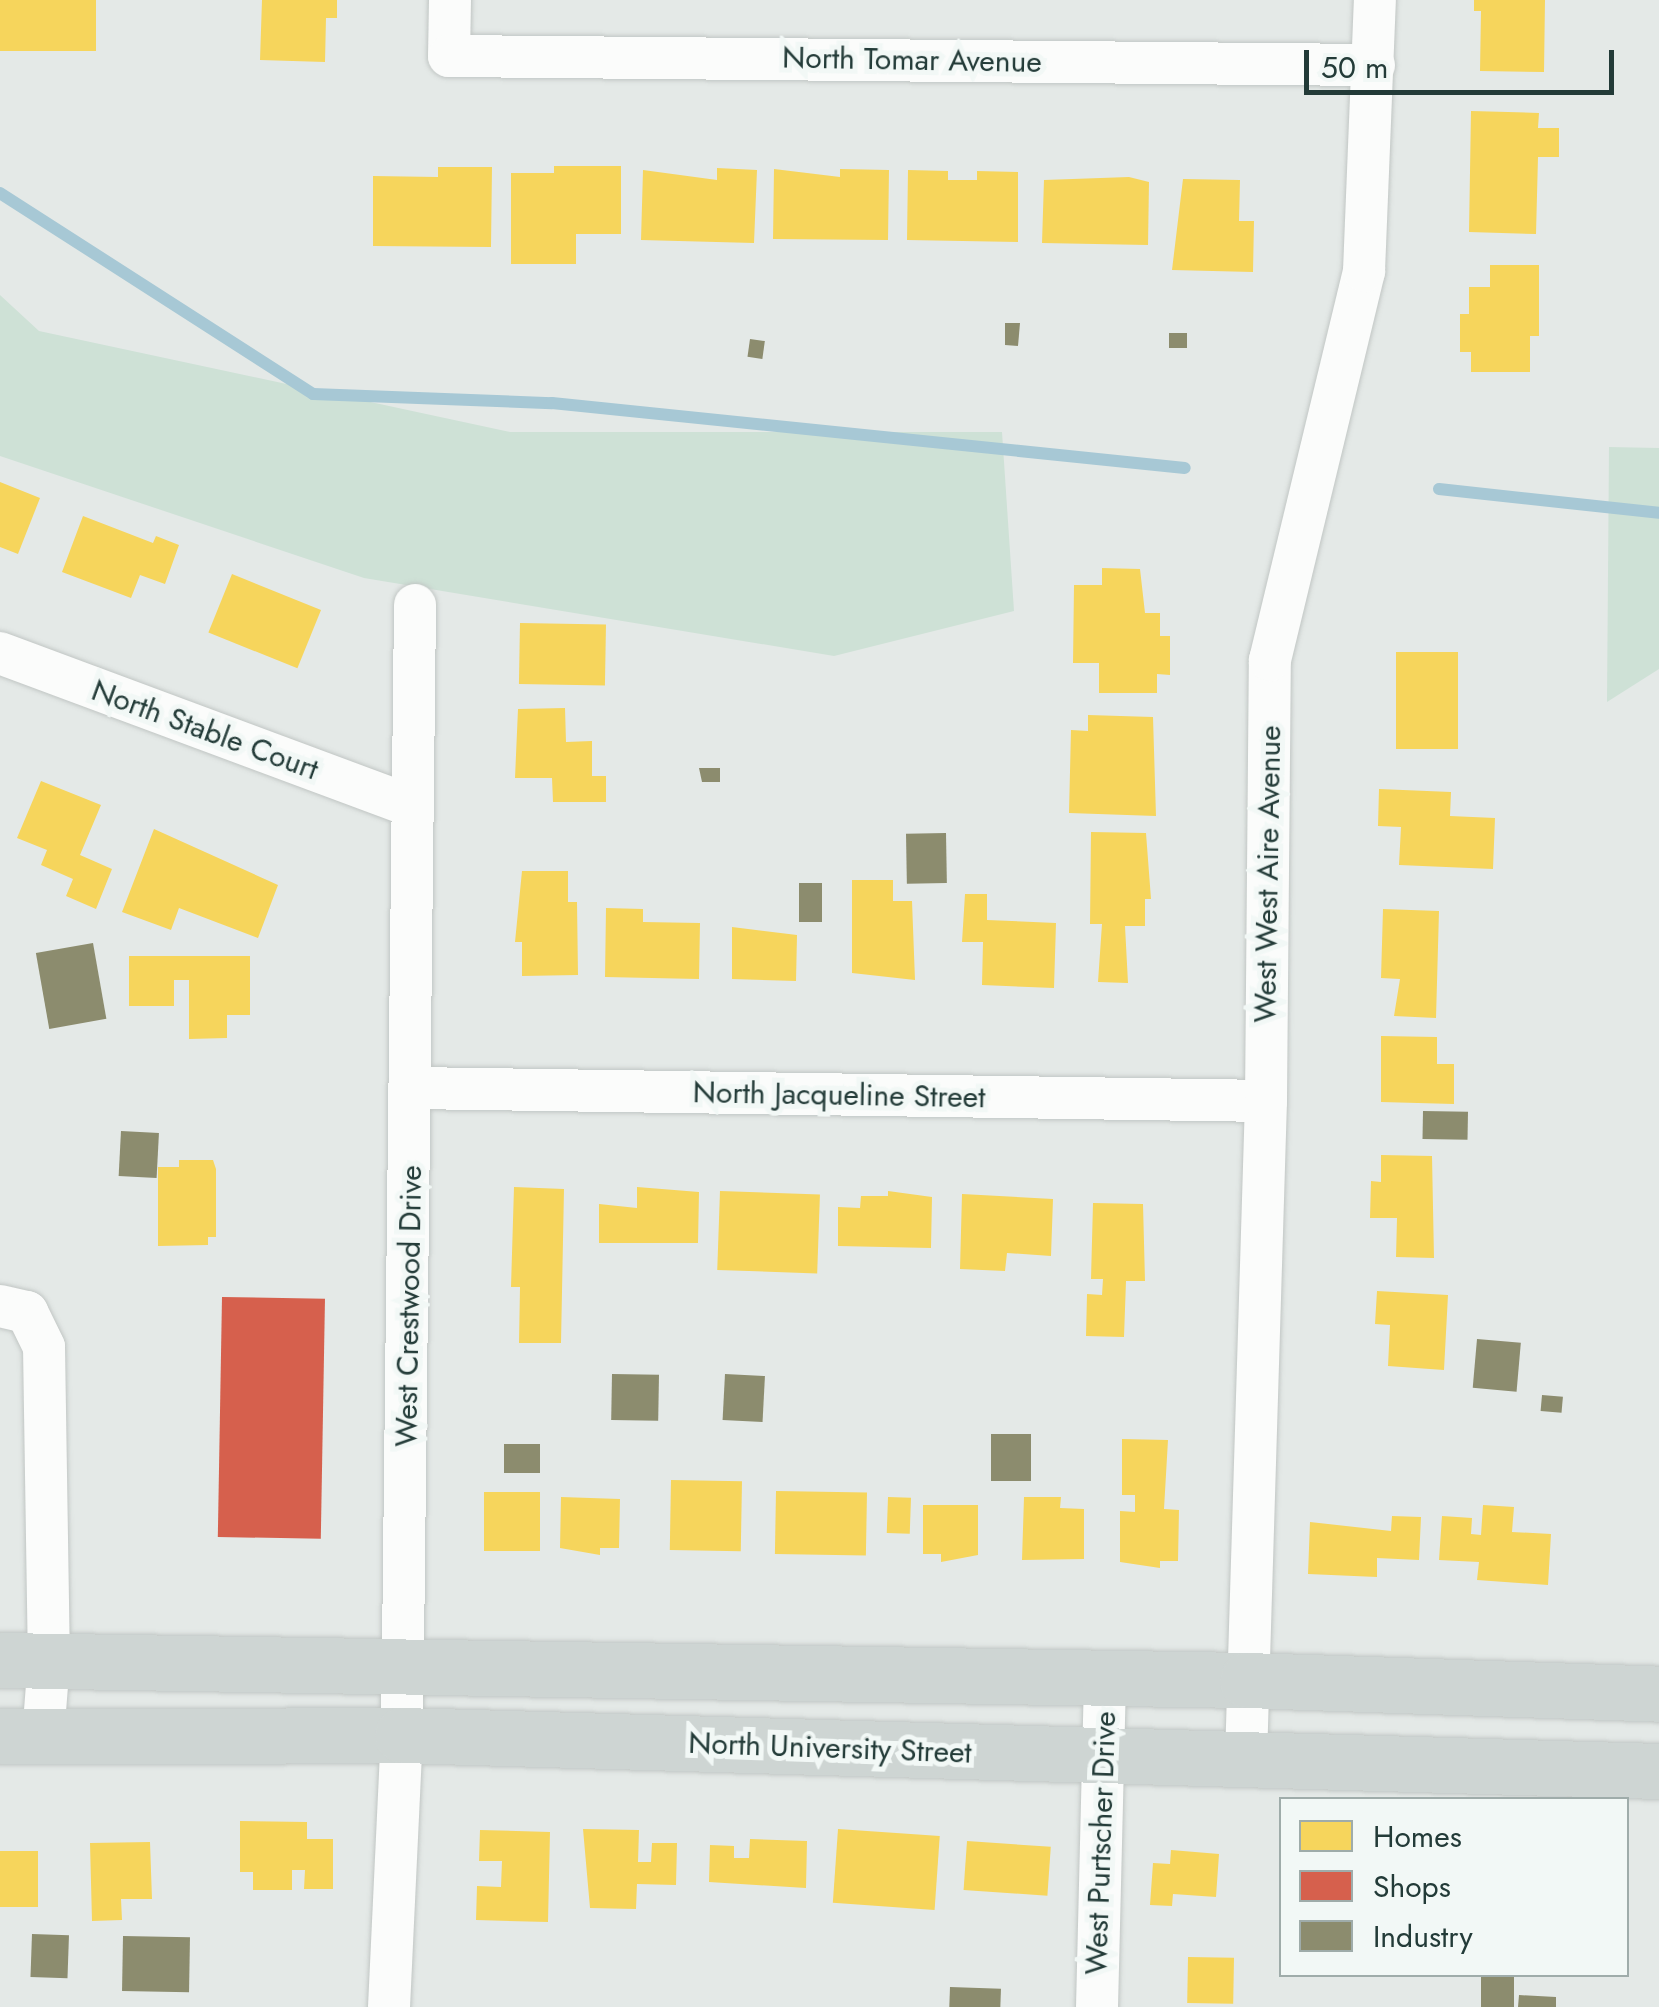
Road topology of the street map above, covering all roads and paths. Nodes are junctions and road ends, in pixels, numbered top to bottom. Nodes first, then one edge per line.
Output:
1 (450, 0) edge
2 (1375, 0) edge
3 (1374, 65) junction
4 (415, 604) dead end
5 (0, 653) edge
6 (410, 806) junction
7 (413, 1088) junction
8 (1266, 1101) junction
9 (0, 1306) edge
10 (24, 1660) edge
11 (402, 1668) junction
12 (1105, 1678) junction
13 (1247, 1680) junction
14 (1659, 1694) edge
15 (402, 1734) junction
16 (22, 1736) edge
17 (1104, 1756) junction
18 (1246, 1759) junction
19 (1659, 1771) edge
20 (390, 2007) edge
21 (1097, 2007) edge

1 - 3 street, North Tomar Avenue
2 - 3 street, West West Aire Avenue
3 - 8 street, West West Aire Avenue
4 - 6 street, West Crestwood Drive
5 - 6 street, North Stable Court
6 - 7 street, West Crestwood Drive
7 - 8 street, North Jacqueline Street
7 - 11 street, West Crestwood Drive
8 - 13 street, West West Aire Avenue
9 - 10 street
10 - 11 main road
10 - 16 street
11 - 12 main road
11 - 15 street, West Crestwood Drive
12 - 13 main road
12 - 17 street, West Purtscher Drive
13 - 14 main road
13 - 18 street, West West Aire Avenue
15 - 16 main road, North University Street
15 - 17 main road, North University Street
15 - 20 street, West Crestwood Drive
17 - 18 main road, North University Street
17 - 21 street, West Purtscher Drive
18 - 19 main road, North University Street

